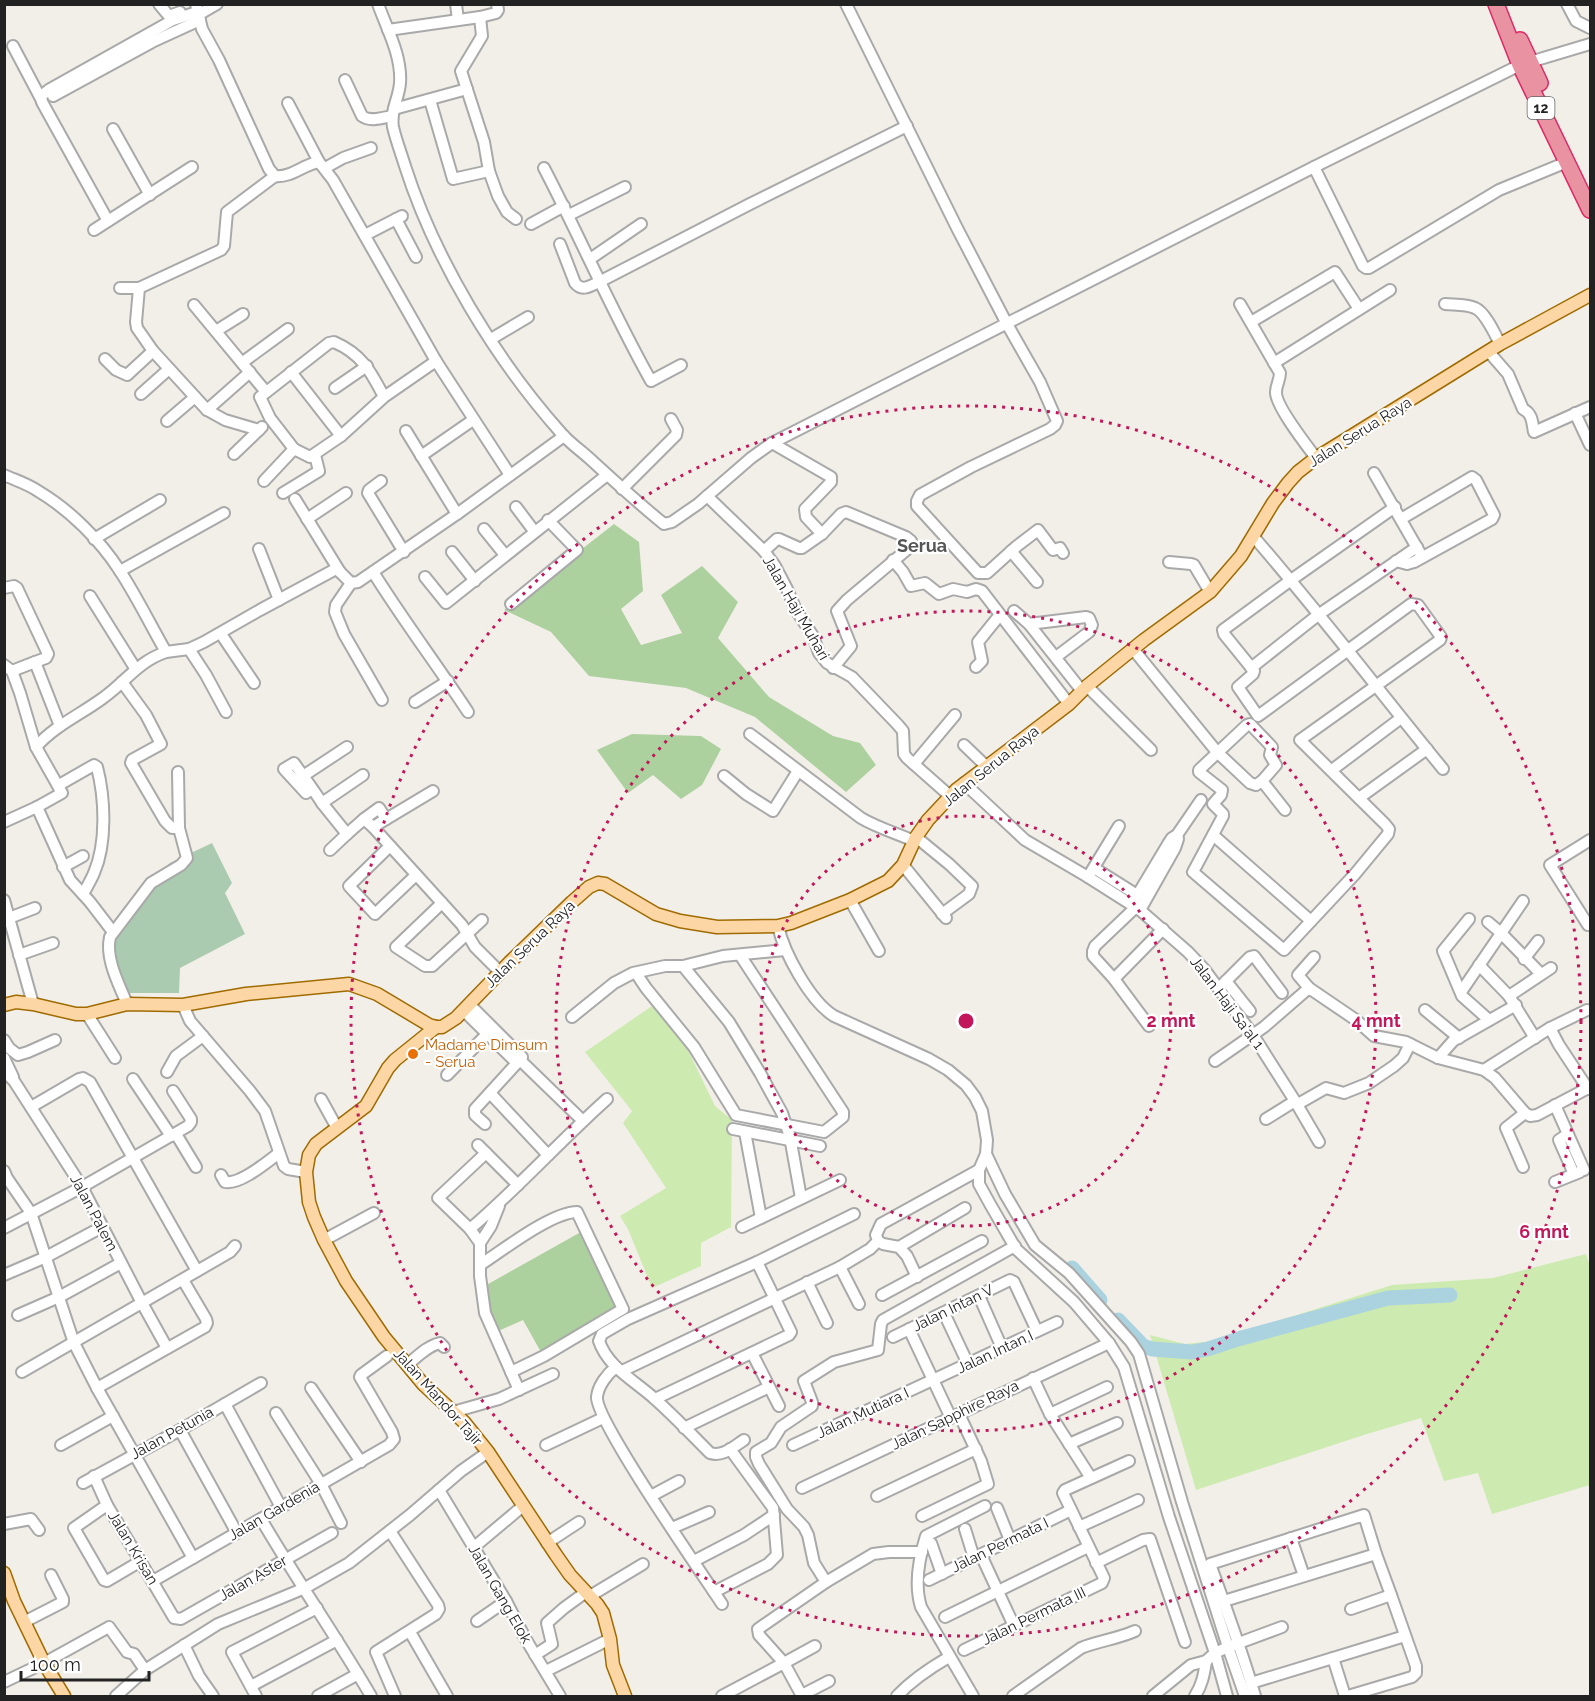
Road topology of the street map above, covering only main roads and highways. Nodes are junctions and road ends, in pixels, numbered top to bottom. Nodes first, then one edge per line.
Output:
1 (1496, 4) edge
2 (1504, 4) edge
3 (1525, 63) junction
4 (1590, 190) edge
5 (1590, 210) edge
6 (1590, 295) edge
7 (4, 1005) edge
8 (436, 1027) junction
9 (5, 1578) edge
10 (64, 1696) edge
11 (625, 1696) edge

1 - 3 highway, 12
2 - 3 highway, 12
3 - 4 highway, 12
3 - 5 highway, 12
6 - 8 main road, Jalan Serua Raya
7 - 8 main road
8 - 11 main road, Jalan Mandor Tajir
9 - 10 main road

